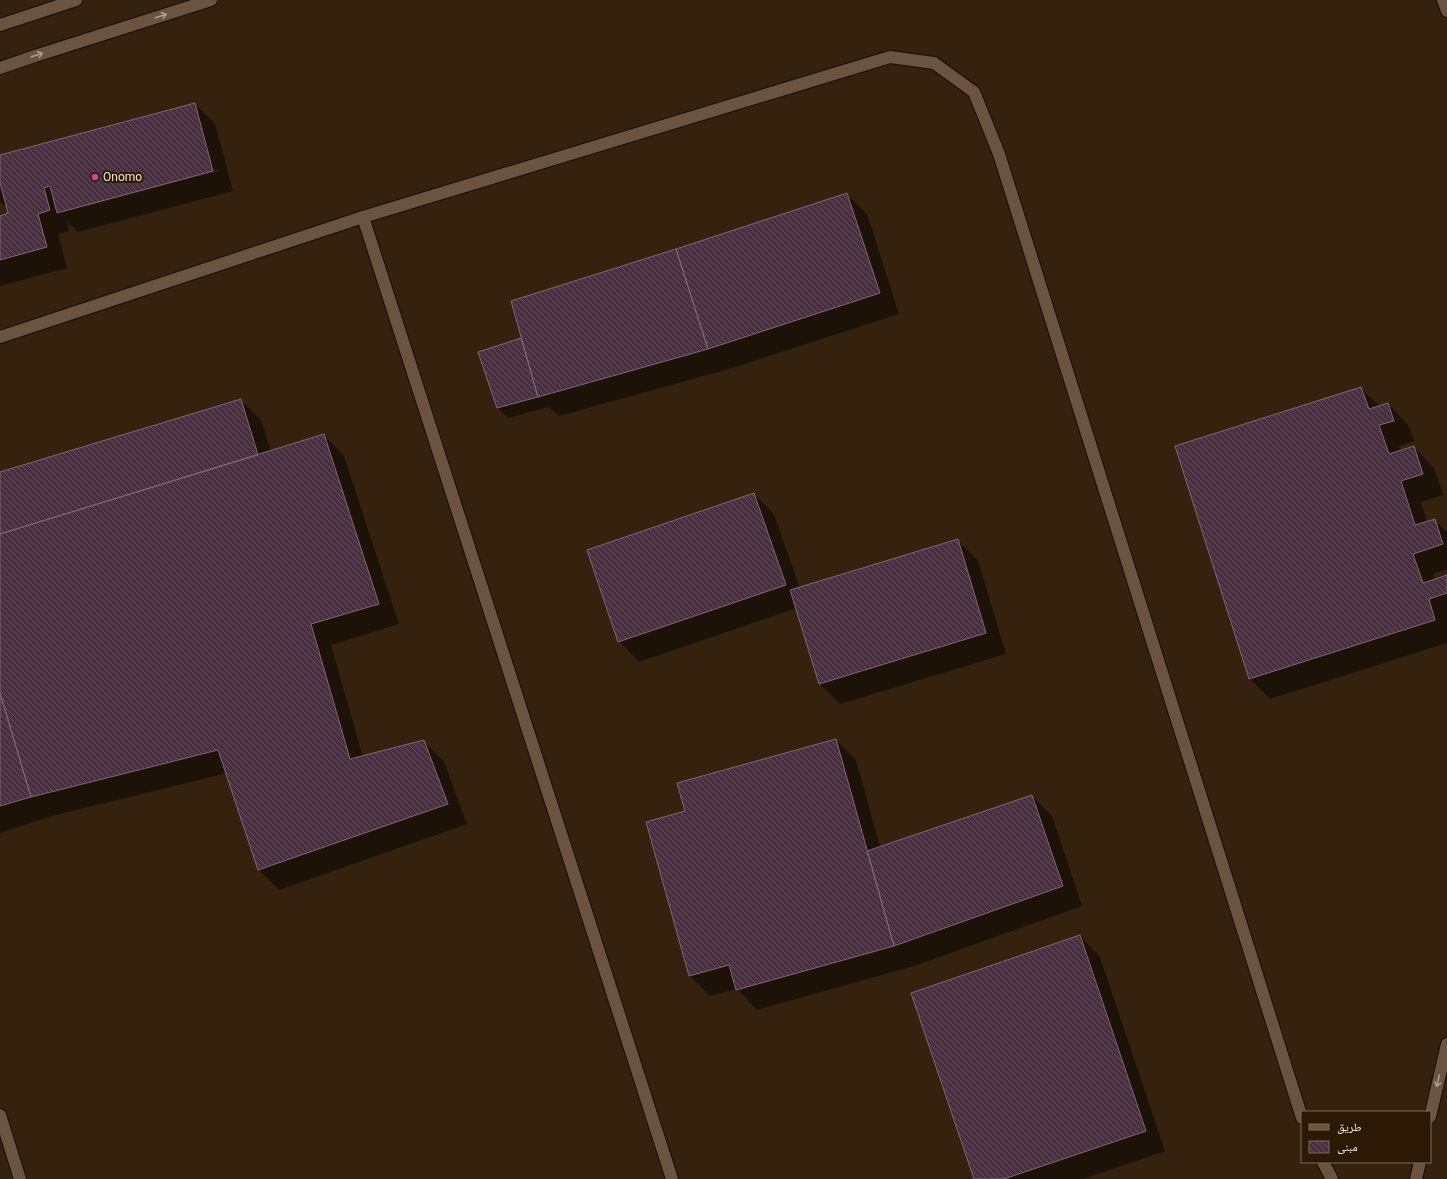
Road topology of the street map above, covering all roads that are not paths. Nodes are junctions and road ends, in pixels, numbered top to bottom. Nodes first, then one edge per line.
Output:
1 (76, 0) edge
2 (211, 0) edge
3 (1443, 0) edge
4 (1447, 11) edge
5 (0, 25) edge
6 (0, 68) edge
7 (363, 217) junction
8 (0, 337) edge
9 (1447, 1044) edge
10 (1431, 1113) edge
11 (0, 1115) edge
12 (1301, 1115) edge
13 (1324, 1163) edge
14 (1420, 1163) edge
15 (20, 1179) edge
16 (672, 1179) edge
17 (1332, 1179) edge
18 (1416, 1179) edge

1 - 5 street
6 -> 2 street
3 - 4 street
7 - 8 street
7 - 12 street
7 - 16 street
9 -> 10 street
11 - 15 street
13 - 17 street
14 - 18 street

